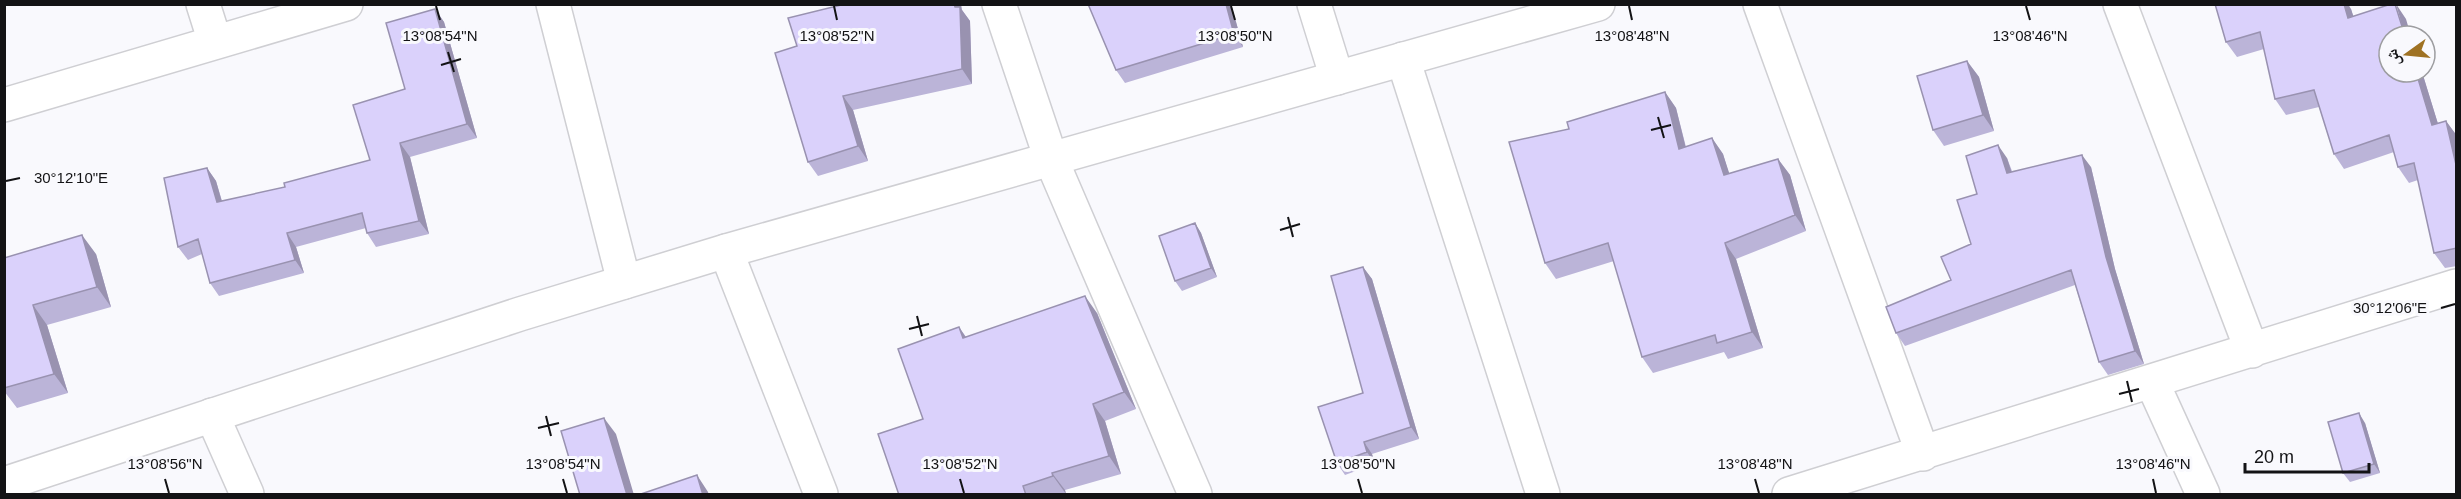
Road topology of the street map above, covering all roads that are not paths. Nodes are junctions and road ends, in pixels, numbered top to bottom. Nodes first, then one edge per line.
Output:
1 (203, 4) edge
2 (346, 4) edge
3 (553, 4) edge
4 (999, 4) edge
5 (1314, 4) edge
6 (1598, 4) edge
7 (1760, 4) edge
8 (2120, 4) edge
9 (215, 42) junction
10 (1403, 59) junction
11 (1337, 78) junction
12 (4, 105) edge
13 (1050, 159) junction
14 (726, 251) junction
15 (624, 282) junction
16 (2457, 286) edge
17 (2252, 351) junction
18 (2152, 382) junction
19 (212, 415) junction
20 (1923, 454) junction
21 (4, 484) edge
22 (1865, 484) edge
23 (247, 495) edge
24 (821, 495) edge
25 (1195, 495) edge
26 (1543, 495) edge
27 (1789, 495) edge
28 (2203, 495) edge

1 - 9 street
2 - 9 street
3 - 15 street
4 - 13 street
5 - 11 street
6 - 10 street
7 - 20 street
8 - 17 street
9 - 12 street
10 - 11 street
10 - 26 street
11 - 13 street
13 - 14 street
13 - 25 street
14 - 15 street
14 - 24 street
15 - 19 street
16 - 17 street
17 - 18 street
18 - 20 street
18 - 28 street
19 - 21 street
19 - 23 street
20 - 22 street
22 - 27 street

